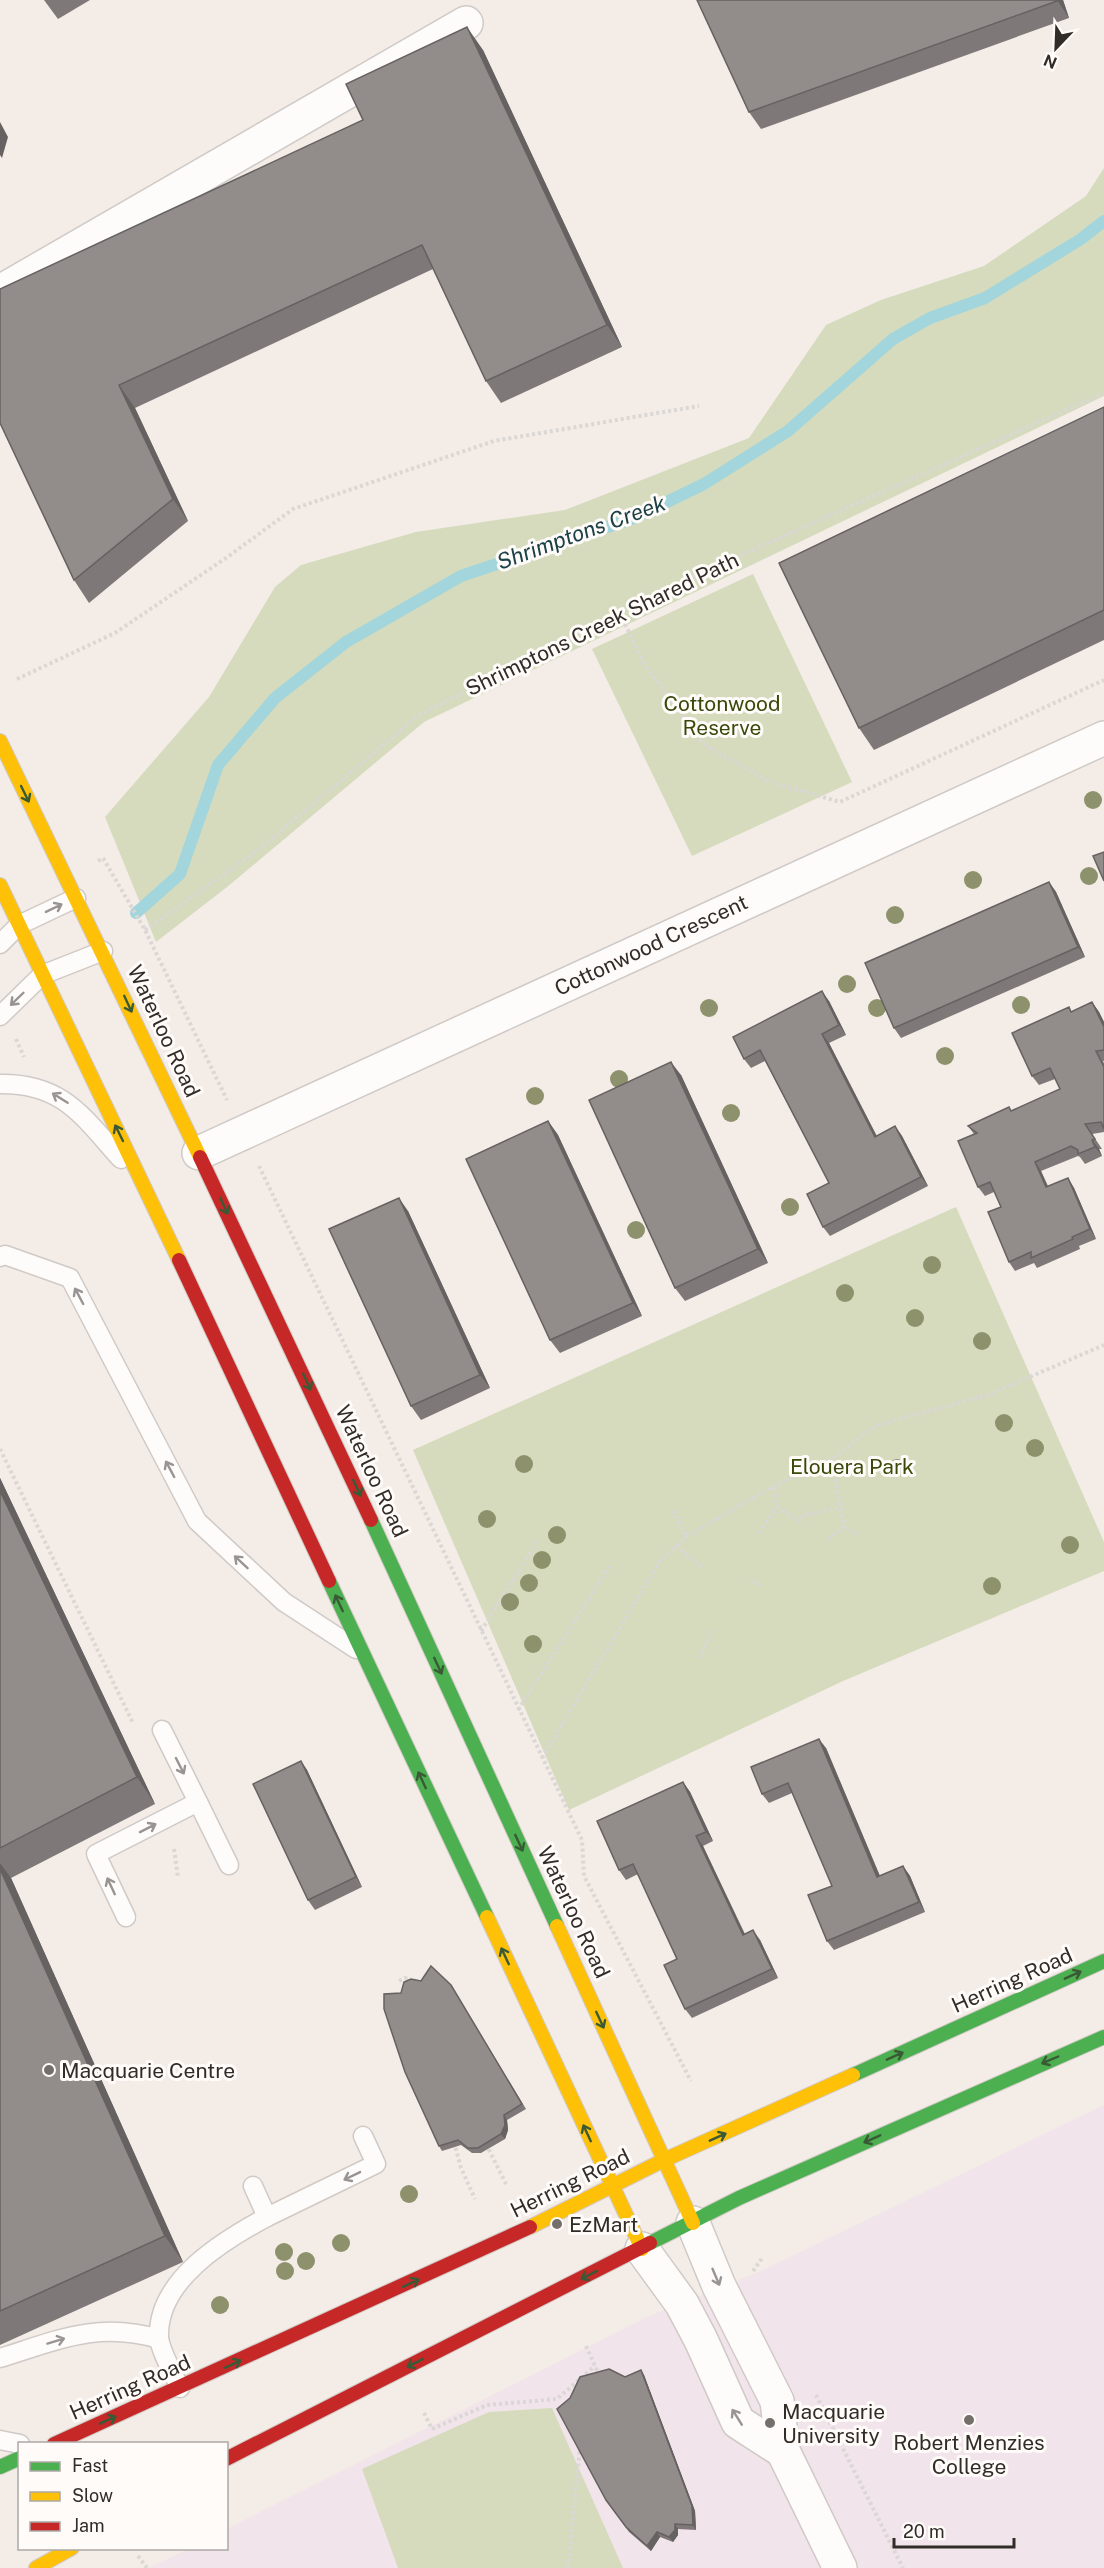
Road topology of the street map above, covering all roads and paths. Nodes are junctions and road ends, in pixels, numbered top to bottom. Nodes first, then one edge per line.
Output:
1 (466, 23) dead end
2 (0, 292) edge
3 (1104, 393) edge
4 (699, 406) dead end
5 (620, 614) junction
6 (17, 679) dead end
7 (1104, 680) edge
8 (1104, 738) edge
9 (0, 741) edge
10 (104, 858) dead end
11 (0, 885) edge
12 (76, 898) junction
13 (19, 925) junction
14 (145, 930) junction
15 (0, 944) edge
16 (103, 951) junction
17 (42, 975) junction
18 (0, 1017) edge
19 (0, 1084) edge
20 (227, 1100) dead end
21 (199, 1153) junction
22 (263, 1174) dead end
23 (144, 1185) junction
24 (0, 1257) edge
25 (1104, 1346) edge
26 (0, 1449) edge
27 (832, 1459) junction
28 (774, 1486) junction
29 (777, 1507) junction
30 (841, 1507) junction
31 (673, 1510) dead end
32 (844, 1527) junction
33 (759, 1533) dead end
34 (687, 1536) junction
35 (859, 1536) dead end
36 (539, 1539) dead end
37 (828, 1539) dead end
38 (676, 1546) junction
39 (611, 1564) dead end
40 (703, 1567) dead end
41 (751, 1581) dead end
42 (760, 1585) dead end
43 (713, 1630) dead end
44 (481, 1631) junction
45 (363, 1654) junction
46 (699, 1658) dead end
47 (518, 1710) junction
48 (135, 1727) dead end
49 (162, 1730) dead end
50 (541, 1758) junction
51 (198, 1802) junction
52 (169, 1817) junction
53 (229, 1865) dead end
54 (178, 1878) dead end
55 (126, 1917) dead end
56 (1104, 1961) edge
57 (410, 1976) dead end
58 (399, 1981) dead end
59 (1104, 2037) edge
60 (692, 2081) dead end
61 (363, 2136) dead end
62 (453, 2137) edge
63 (484, 2140) edge
64 (664, 2160) junction
65 (506, 2184) dead end
66 (253, 2186) dead end
67 (612, 2186) junction
68 (475, 2199) dead end
69 (267, 2217) junction
70 (693, 2223) junction
71 (642, 2249) junction
72 (763, 2257) dead end
73 (758, 2280) dead end
74 (159, 2339) junction
75 (586, 2346) dead end
76 (0, 2358) edge
77 (595, 2366) junction
78 (604, 2387) edge
79 (812, 2387) dead end
80 (180, 2388) junction
81 (424, 2413) dead end
82 (0, 2440) edge
83 (576, 2441) edge
84 (58, 2442) edge
85 (18, 2444) edge
86 (783, 2451) junction
87 (228, 2458) edge
88 (18, 2459) edge
89 (0, 2467) edge
90 (68, 2550) edge
91 (138, 2556) dead end
92 (36, 2568) edge
93 (147, 2568) edge
94 (568, 2568) edge
95 (840, 2568) edge
96 (903, 2568) edge

1 - 2 street
3 - 5 path, Shrimptons Creek Shared Path
4 - 6 path
5 - 7 path
5 - 14 path, Shrimptons Creek Shared Path
8 - 21 street, Cottonwood Crescent
9 -> 12 street, Waterloo Road
10 - 14 path
11 - 13 street
13 -> 12 lane
12 - 16 street, Waterloo Road
13 - 15 lane
13 - 17 street
14 - 20 path
16 - 17 lane
16 -> 21 street, Waterloo Road
17 -> 18 lane
23 -> 17 street
23 -> 19 lane
21 -> 64 street, Waterloo Road
22 - 44 path
45 -> 23 street
45 -> 24 lane
25 - 27 path
26 - 48 path
27 - 28 path
27 - 30 path
28 - 29 path
28 - 34 path
29 - 30 path
29 - 33 path
30 - 32 path
31 - 34 path
32 - 35 path
32 - 37 path
34 - 38 path
36 - 44 path
38 - 40 path
38 - 50 path
39 - 47 path
41 - 42 path
43 - 46 path
44 - 47 path
67 -> 45 street
47 - 50 path
49 -> 51 lane
50 - 60 path
51 - 52 lane
51 - 53 lane
52 - 54 path
55 -> 52 lane
64 -> 56 street, Herring Road
57 - 58 path
59 -> 70 street
61 -> 69 lane
62 - 68 path
63 - 65 path
64 - 67 street, Herring Road
64 - 70 street, Waterloo Road
66 - 69 lane
67 - 71 street
80 -> 67 street, Herring Road
69 - 74 lane
70 - 71 street
70 -> 86 street
86 -> 71 street
71 -> 87 street
72 - 73 path
76 -> 74 lane
74 - 80 lane
75 - 77 path
77 - 78 path
77 - 81 path
79 - 96 path
84 -> 80 street, Herring Road
82 - 85 lane
83 - 94 path
86 - 95 street
88 - 89 street
90 - 92 street
91 - 93 path

